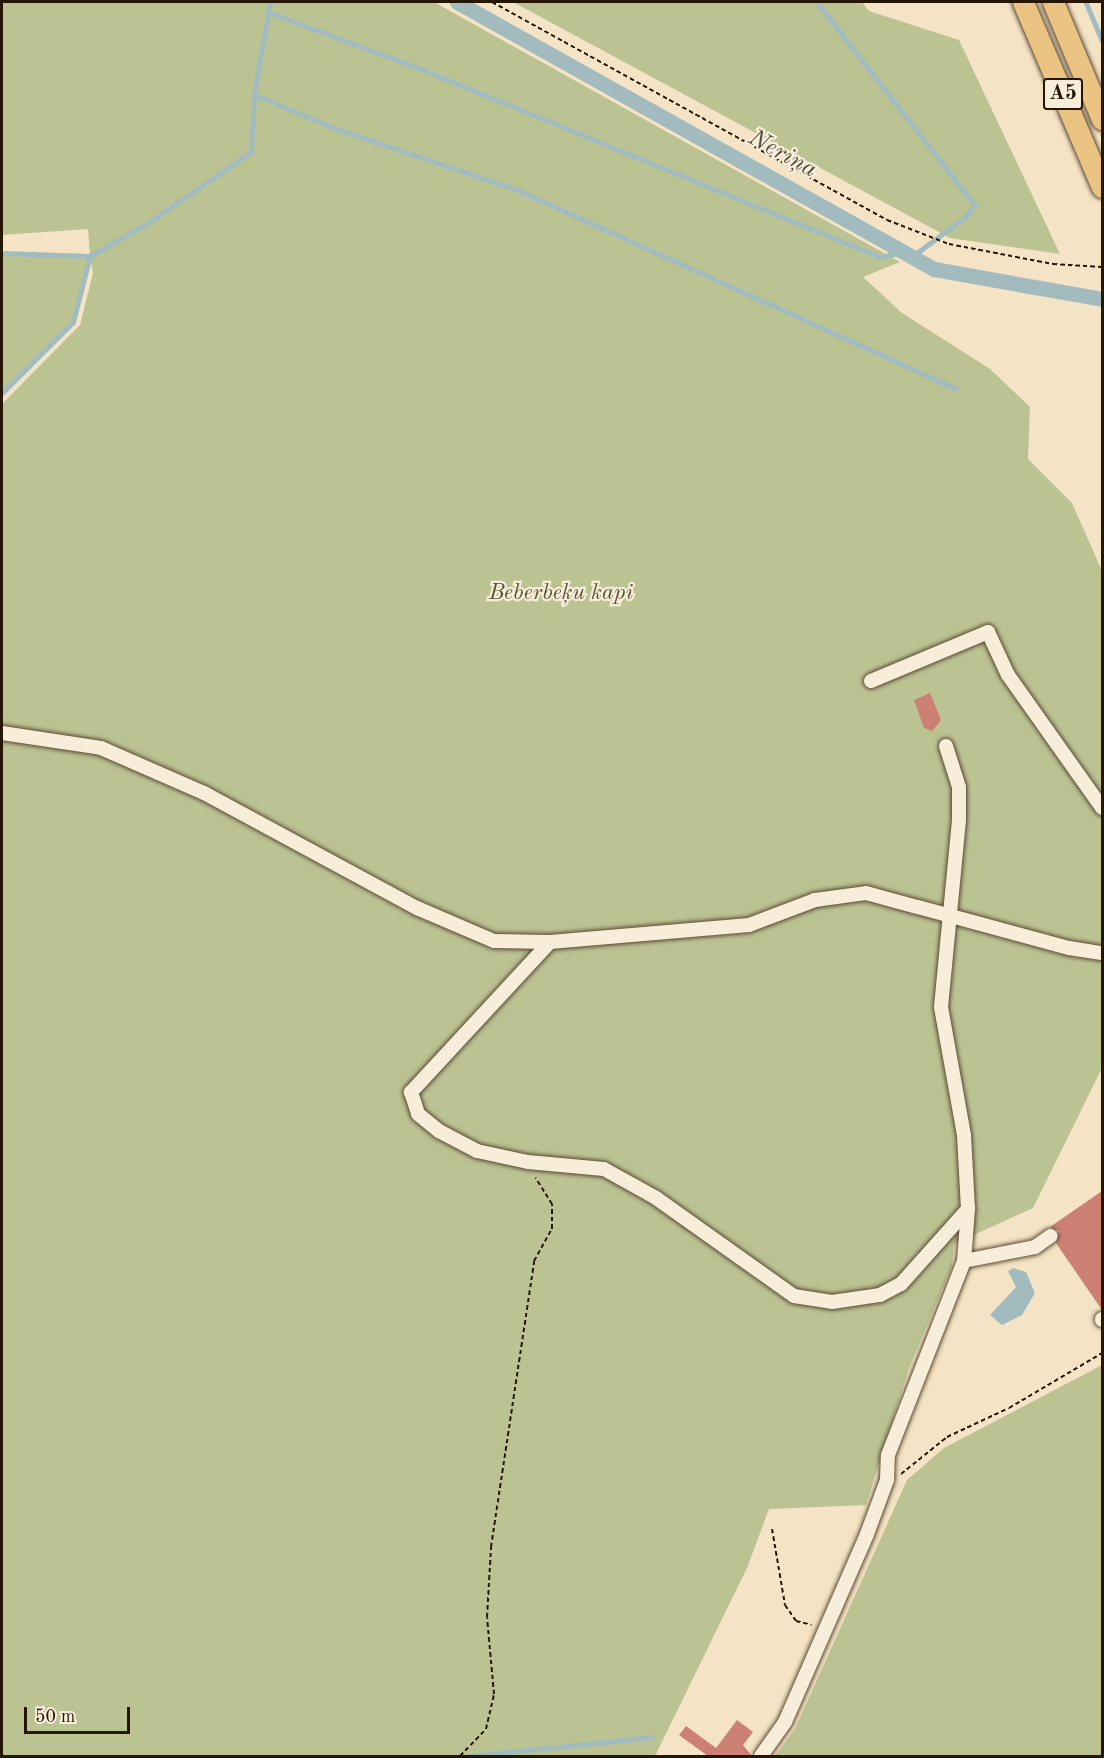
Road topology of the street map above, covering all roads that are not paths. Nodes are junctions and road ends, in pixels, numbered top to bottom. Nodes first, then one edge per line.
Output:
1 (1023, 2) edge
2 (1053, 2) edge
3 (1102, 119) edge
4 (1102, 187) edge
5 (871, 681) dead end
6 (2, 733) edge
7 (946, 746) dead end
8 (1102, 808) edge
9 (951, 913) junction
10 (550, 942) junction
11 (1102, 953) edge
12 (968, 1209) junction
13 (1051, 1236) dead end
14 (964, 1261) junction
15 (761, 1756) edge

1 - 4 highway, A5
2 - 3 highway, A5
5 - 8 street
6 - 10 street
7 - 9 street
9 - 10 street
9 - 11 street
9 - 12 street
10 - 12 street
12 - 14 street
13 - 14 street
14 - 15 street

